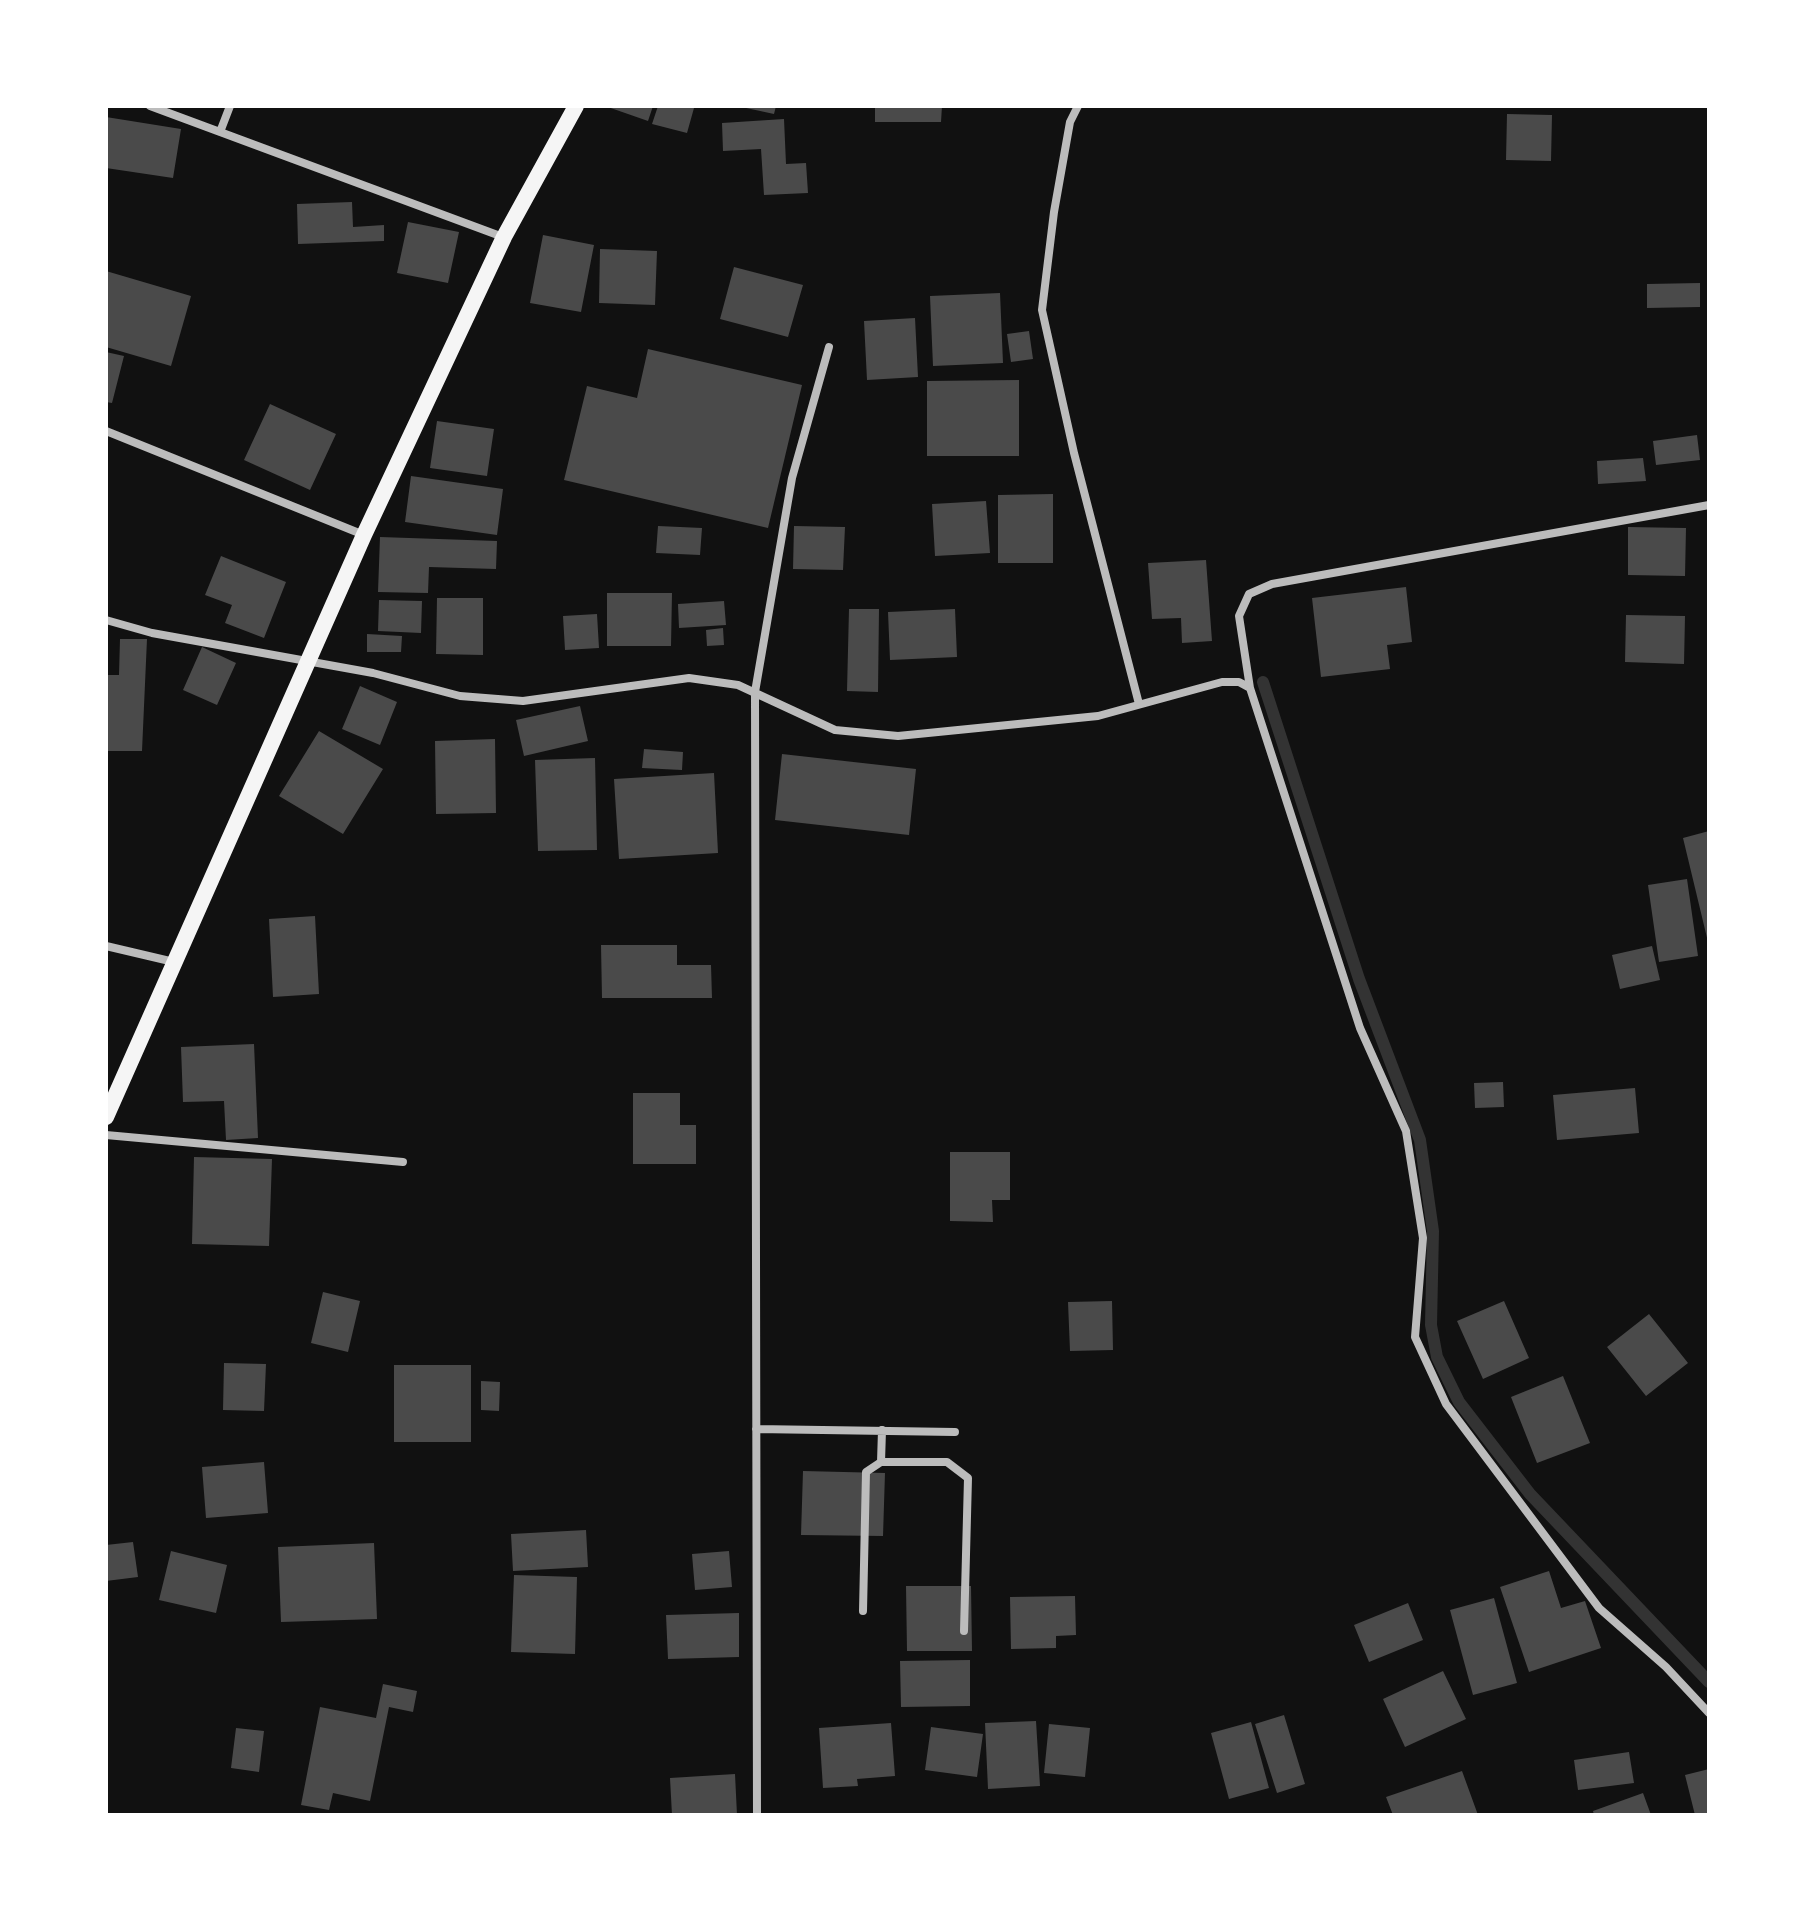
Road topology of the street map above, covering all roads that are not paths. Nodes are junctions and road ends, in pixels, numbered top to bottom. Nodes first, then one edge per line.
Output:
1 (150, 106) edge
2 (230, 106) edge
3 (576, 106) edge
4 (1078, 106) edge
5 (220, 132) junction
6 (504, 237) junction
7 (829, 347) dead end
8 (106, 431) edge
9 (1709, 505) edge
10 (364, 535) junction
11 (106, 620) edge
12 (307, 659) junction
13 (1250, 688) junction
14 (755, 692) junction
15 (1139, 704) junction
16 (106, 946) edge
17 (175, 962) junction
18 (106, 1117) edge
19 (106, 1135) edge
20 (403, 1162) dead end
21 (756, 1429) junction
22 (882, 1430) junction
23 (955, 1432) dead end
24 (881, 1462) junction
25 (863, 1611) dead end
26 (964, 1631) dead end
27 (1709, 1713) edge
28 (757, 1815) edge

1 - 5 street
2 - 5 street
3 - 6 main road
4 - 15 street
5 - 6 street
6 - 10 main road
7 - 14 street
8 - 10 street
9 - 13 street
10 - 12 main road
11 - 12 street
12 - 14 street
12 - 17 main road
13 - 15 street
13 - 27 street
14 - 15 street
14 - 21 street
16 - 17 street
17 - 18 main road
19 - 20 street
21 - 22 street
21 - 28 street
22 - 23 street
22 - 24 street
24 - 25 street
24 - 26 street

